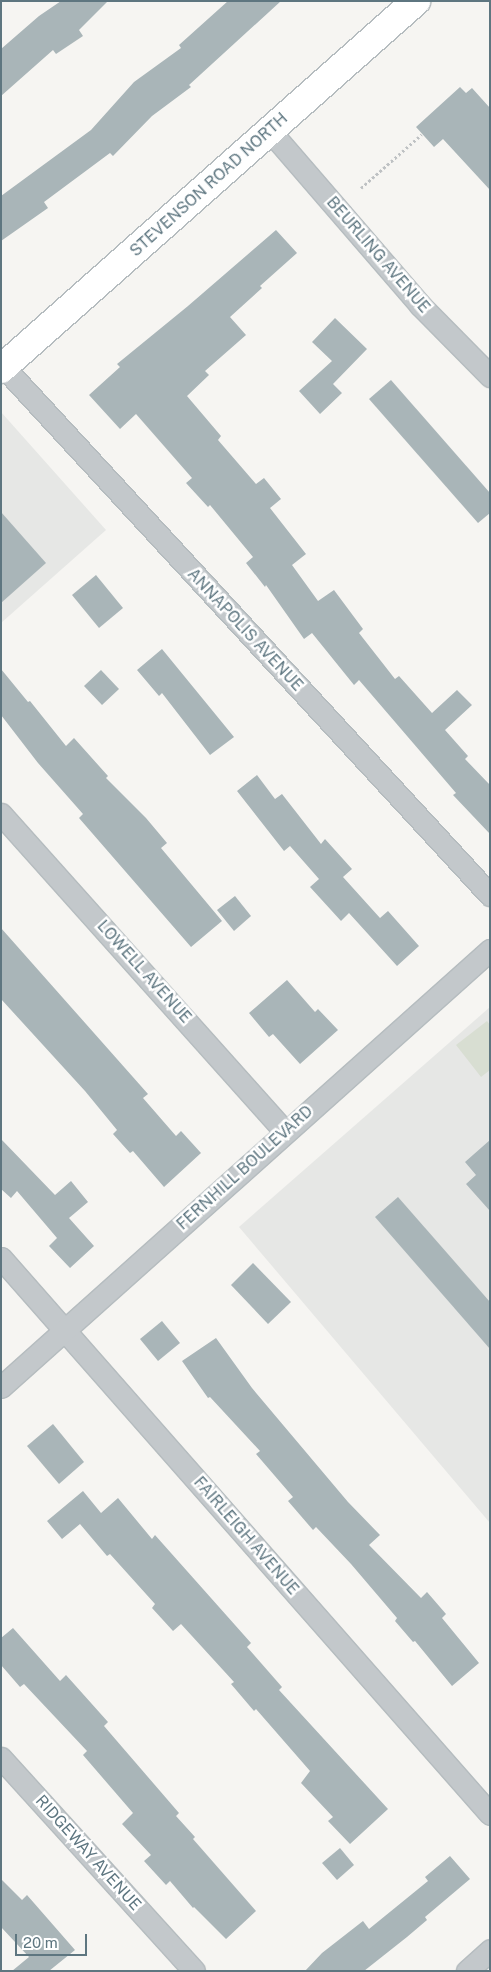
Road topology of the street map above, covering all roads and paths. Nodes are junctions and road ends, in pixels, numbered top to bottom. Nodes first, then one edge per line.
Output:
1 (416, 1) edge
2 (270, 131) junction
3 (422, 134) dead end
4 (361, 188) dead end
5 (2, 366) edge
6 (490, 376) edge
7 (1, 814) edge
8 (490, 895) edge
9 (490, 950) edge
10 (285, 1132) junction
11 (1, 1258) edge
12 (65, 1329) junction
13 (1, 1387) edge
14 (1, 1758) edge
15 (490, 1814) edge
16 (490, 1950) edge
17 (194, 1971) edge
18 (467, 1971) edge

1 - 2 main road, STEVENSON ROAD NORTH
2 - 5 main road, STEVENSON ROAD NORTH
2 - 6 street, BEURLING AVENUE
3 - 4 path
5 - 8 street, ANNAPOLIS AVENUE
7 - 10 street, LOWELL AVENUE
9 - 10 street, FERNHILL BOULEVARD
10 - 12 street, FERNHILL BOULEVARD
11 - 12 street, FAIRLEIGH AVENUE
12 - 13 street, FERNHILL BOULEVARD
12 - 15 street, FAIRLEIGH AVENUE
14 - 17 street, RIDGEWAY AVENUE
16 - 18 street

